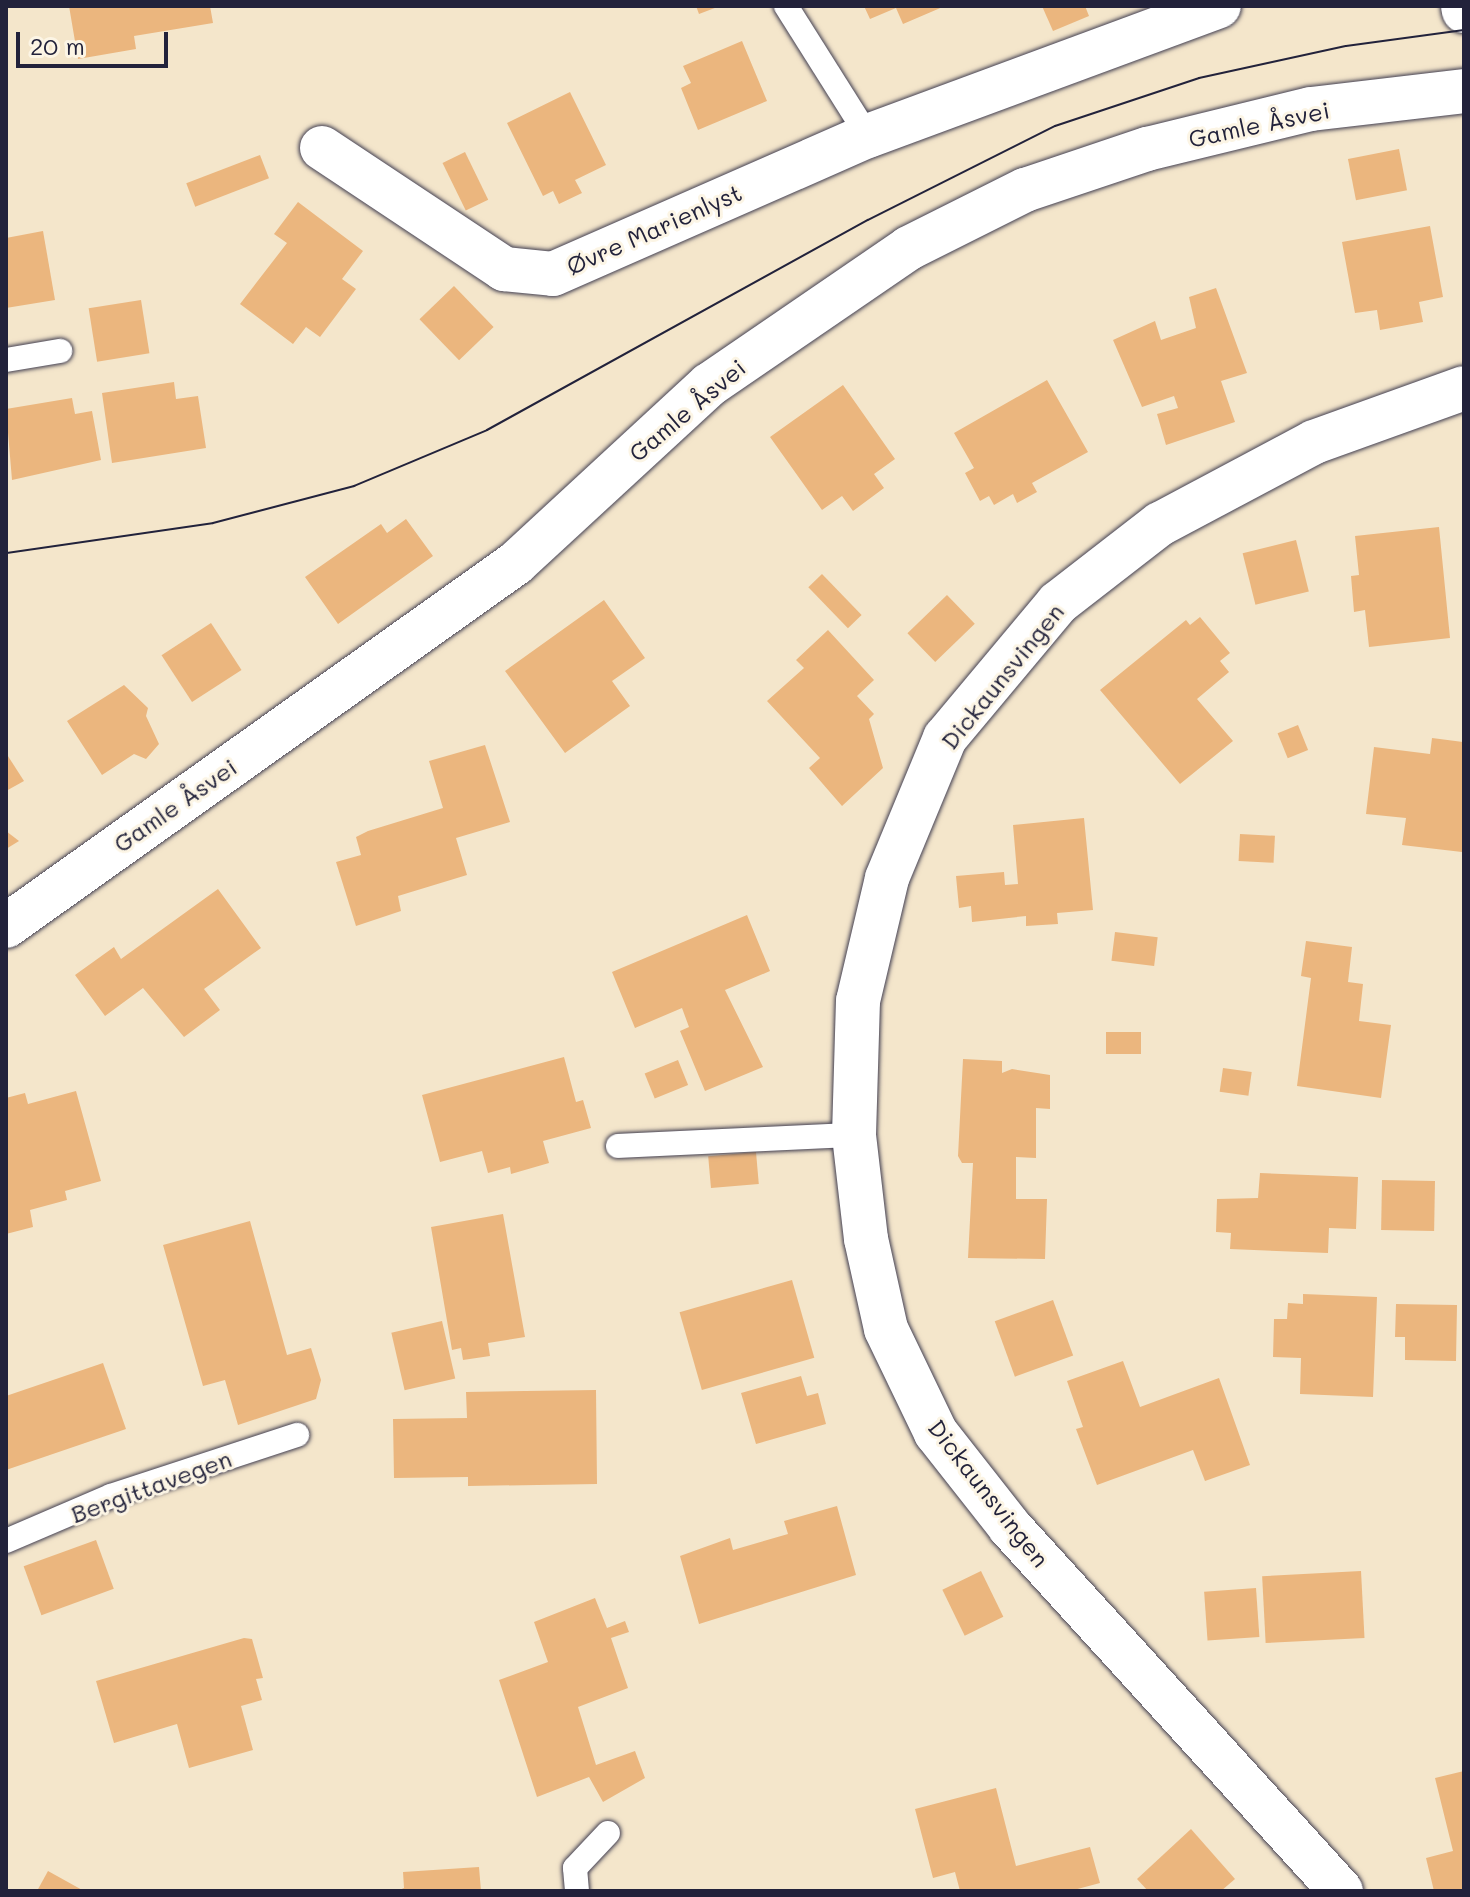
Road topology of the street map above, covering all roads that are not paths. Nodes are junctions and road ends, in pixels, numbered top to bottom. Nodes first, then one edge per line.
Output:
1 (786, 6) edge
2 (1219, 6) edge
3 (1464, 91) edge
4 (868, 136) junction
5 (322, 148) dead end
6 (60, 351) dead end
7 (6, 360) edge
8 (1464, 388) edge
9 (6, 926) edge
10 (854, 1135) junction
11 (618, 1146) dead end
12 (297, 1435) dead end
13 (6, 1541) edge
14 (608, 1833) dead end
15 (577, 1891) edge
16 (1341, 1891) edge

1 - 4 lane
2 - 4 street, Øvre Marienlyst
3 - 9 street, Gamle Åsvei
4 - 5 street, Øvre Marienlyst
6 - 7 lane
8 - 10 street, Dickaunsvingen
10 - 11 lane
10 - 16 street, Dickaunsvingen
12 - 13 lane, Bergittavegen
14 - 15 lane

